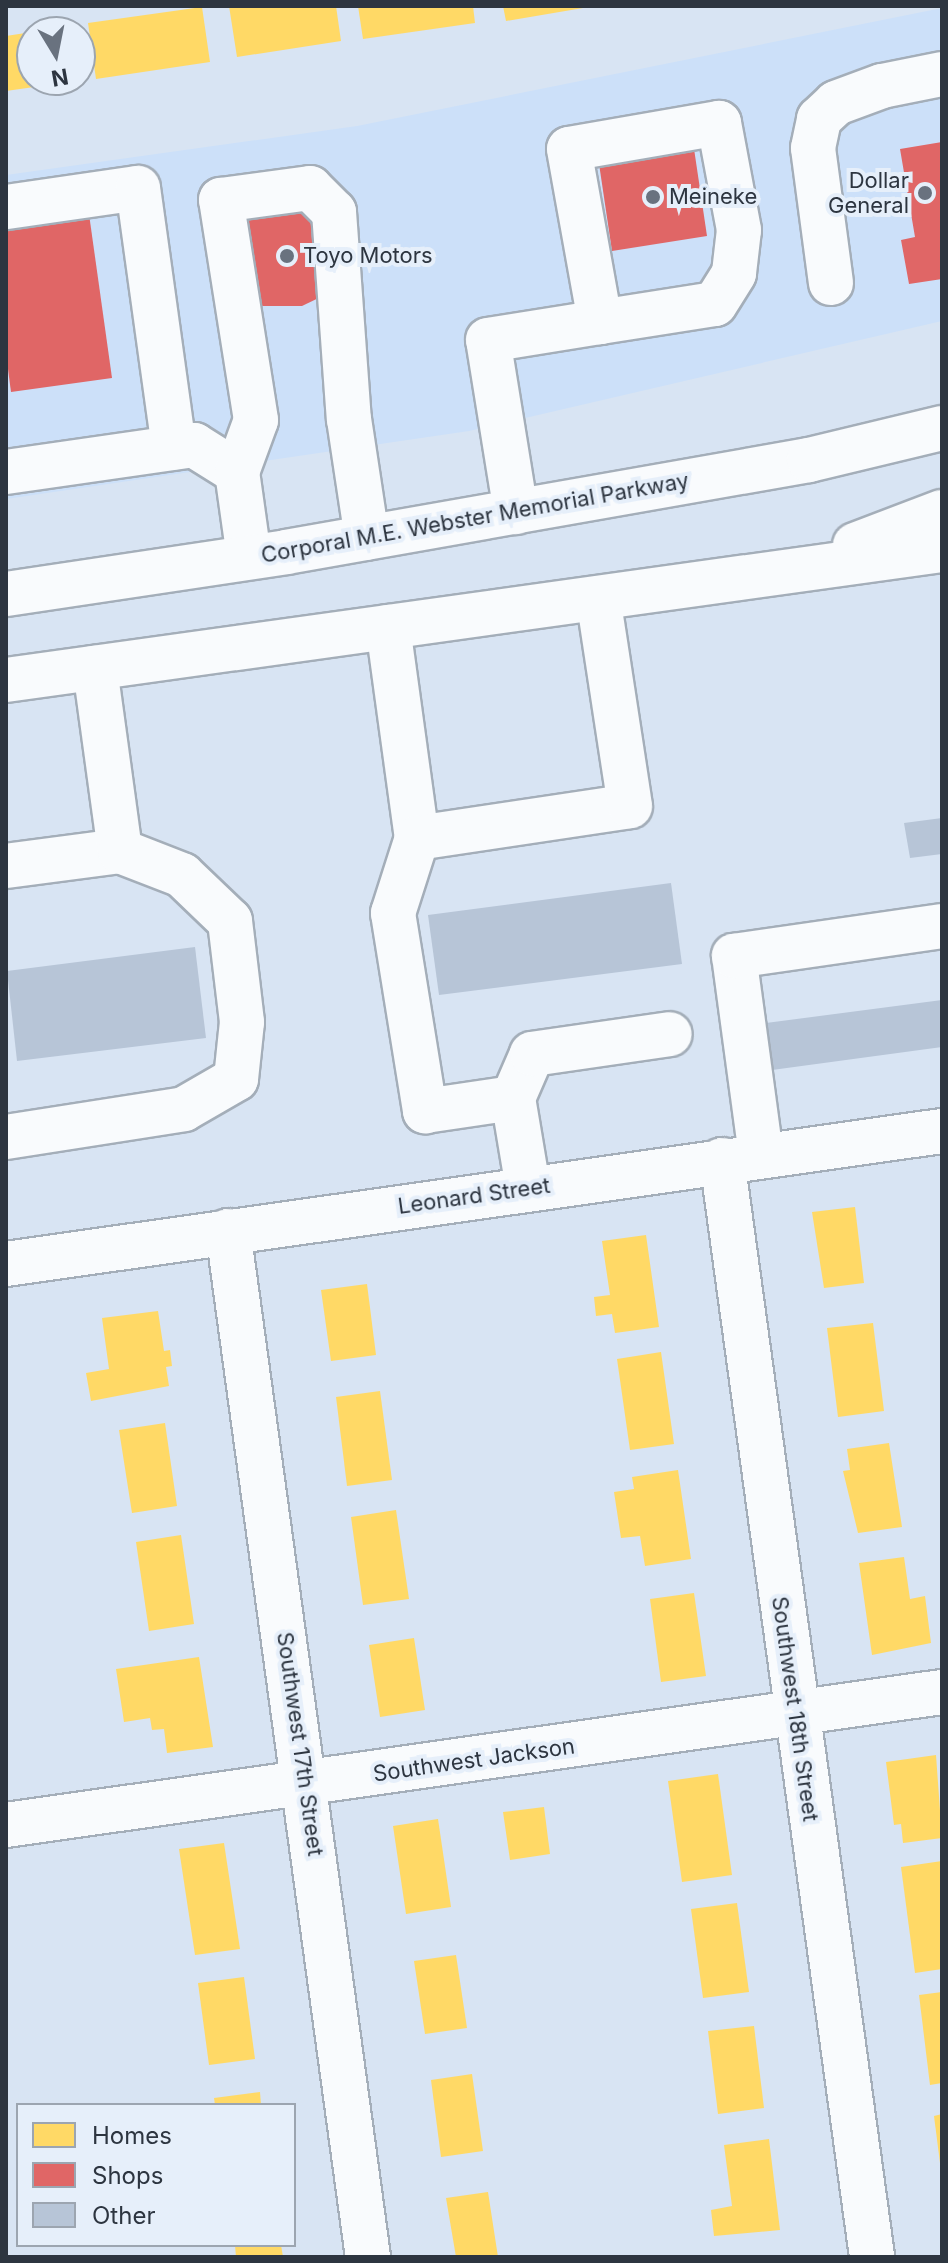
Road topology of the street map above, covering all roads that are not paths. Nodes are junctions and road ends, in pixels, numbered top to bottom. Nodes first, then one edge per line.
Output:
1 (942, 74) edge
2 (6, 207) edge
3 (831, 283) dead end
4 (600, 322) junction
5 (942, 428) edge
6 (174, 448) junction
7 (6, 472) edge
8 (237, 472) junction
9 (516, 512) junction
10 (367, 538) junction
11 (941, 544) edge
12 (249, 557) junction
13 (6, 594) edge
14 (598, 598) junction
15 (388, 627) junction
16 (95, 668) junction
17 (6, 680) edge
18 (417, 838) junction
19 (120, 851) junction
20 (6, 866) edge
21 (942, 926) edge
22 (670, 1034) dead end
23 (513, 1098) junction
24 (942, 1131) edge
25 (6, 1137) edge
26 (741, 1157) junction
27 (528, 1188) junction
28 (228, 1231) junction
29 (6, 1264) edge
30 (942, 1692) edge
31 (795, 1713) junction
32 (306, 1784) junction
33 (6, 1825) edge
34 (368, 2257) edge
35 (872, 2257) edge

1 - 3 street
2 - 6 street
4 - 4 street
4 - 9 street
5 - 9 street, Corporal M.E. Webster Memorial Parkway
6 - 7 street
6 - 8 street
8 - 10 street
8 - 12 street
9 - 10 street, Corporal M.E. Webster Memorial Parkway
10 - 12 street, Corporal M.E. Webster Memorial Parkway
11 - 14 street
12 - 13 street, Corporal M.E. Webster Memorial Parkway
14 - 15 street
14 - 18 street
15 - 16 street
15 - 18 street
16 - 17 street
16 - 19 street
18 - 23 street
19 - 20 street
19 - 25 street
21 - 26 street, Southwest 18th Street
22 - 23 street
23 - 27 street
24 - 26 street, Leonard Street
26 - 27 street, Leonard Street
26 - 31 street, Southwest 18th Street
27 - 28 street, Leonard Street
28 - 29 street, Leonard Street
28 - 32 street, Southwest 17th Street
30 - 31 street, Southwest Jackson
31 - 32 street, Southwest Jackson
31 - 35 street, Southwest 18th Street
32 - 33 street, Southwest Jackson
32 - 34 street, Southwest 17th Street

